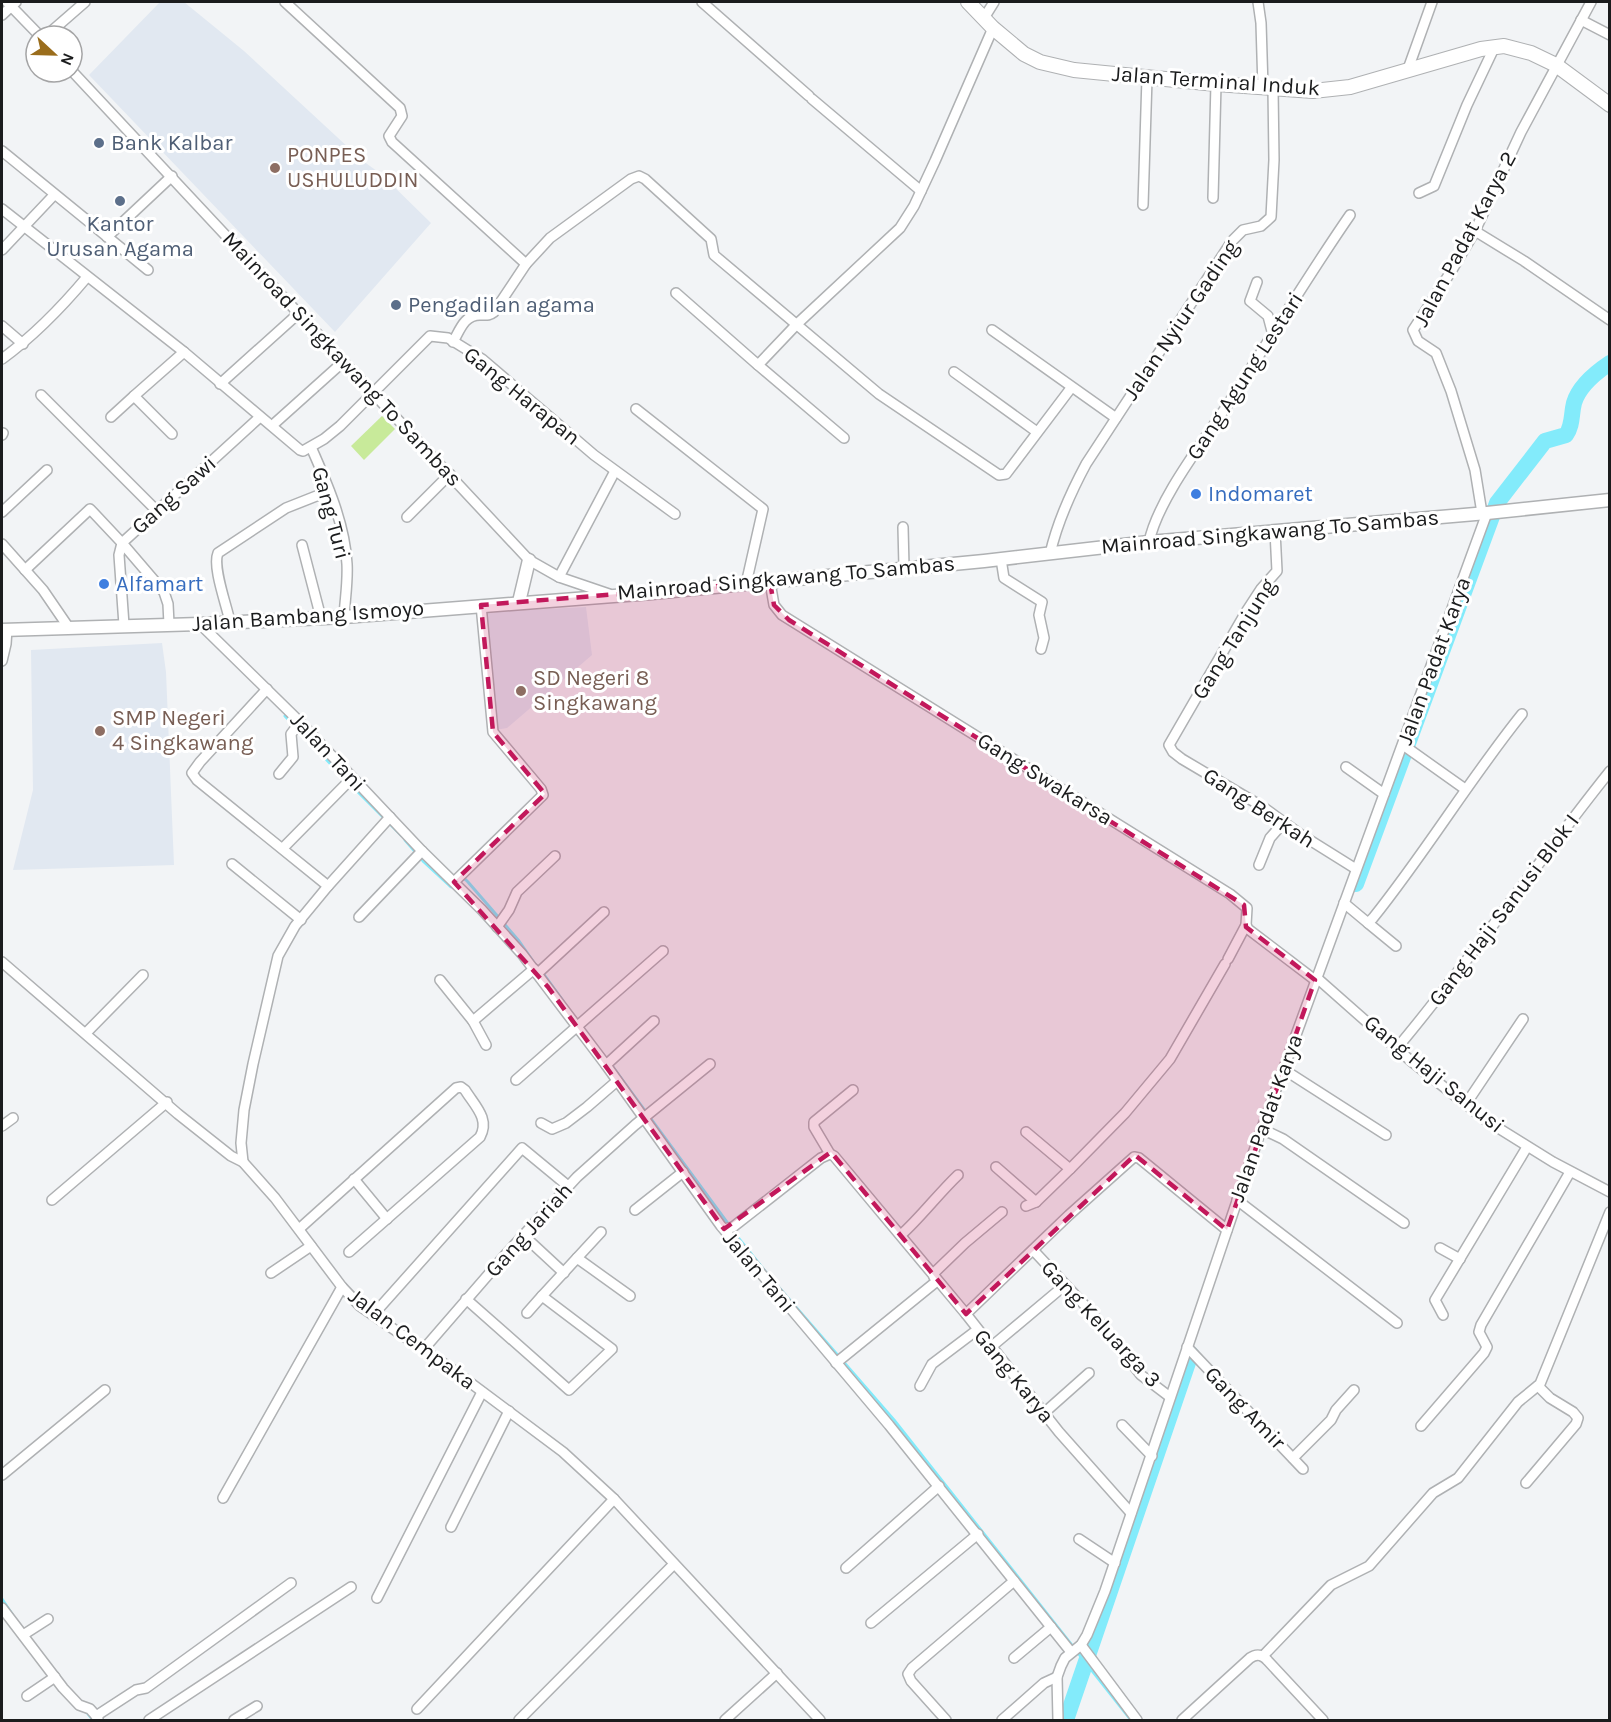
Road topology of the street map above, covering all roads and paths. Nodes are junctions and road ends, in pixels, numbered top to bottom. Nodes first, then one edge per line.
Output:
1 (85, 2) edge
2 (285, 2) edge
3 (702, 2) edge
4 (968, 2) edge
5 (994, 2) edge
6 (1258, 2) edge
7 (1432, 2) edge
8 (1591, 2) edge
9 (11, 3) edge
10 (2, 15) edge
11 (1581, 20) junction
12 (989, 23) junction
13 (29, 24) edge
14 (59, 24) edge
15 (1610, 35) edge
16 (1496, 46) junction
17 (1556, 65) junction
18 (1408, 69) junction
19 (1147, 78) junction
20 (84, 84) edge
21 (1216, 84) junction
22 (1268, 89) junction
23 (1610, 105) edge
24 (2, 151) edge
25 (172, 176) junction
26 (921, 191) junction
27 (1419, 193) dead end
28 (54, 195) junction
29 (1213, 198) dead end
30 (1143, 206) dead end
31 (2, 209) edge
32 (1350, 215) dead end
33 (22, 226) junction
34 (1474, 231) junction
35 (107, 237) junction
36 (2, 250) edge
37 (526, 264) junction
38 (148, 270) dead end
39 (87, 277) junction
40 (1257, 282) dead end
41 (676, 293) dead end
42 (299, 313) junction
43 (1610, 320) edge
44 (797, 324) junction
45 (2, 326) edge
46 (992, 330) dead end
47 (1273, 335) junction
48 (453, 342) junction
49 (23, 344) junction
50 (184, 352) junction
51 (2, 359) edge
52 (344, 362) junction
53 (758, 365) junction
54 (954, 372) dead end
55 (220, 384) junction
56 (1071, 388) junction
57 (374, 393) junction
58 (41, 395) dead end
59 (134, 396) junction
60 (636, 409) dead end
61 (111, 417) dead end
62 (260, 417) junction
63 (1116, 418) junction
64 (275, 423) dead end
65 (1037, 432) junction
66 (172, 434) dead end
67 (844, 438) dead end
68 (312, 447) junction
69 (47, 470) dead end
70 (615, 471) junction
71 (450, 474) junction
72 (329, 491) junction
73 (1610, 500) edge
74 (157, 511) junction
75 (2, 512) edge
76 (1490, 512) junction
77 (675, 513) dead end
78 (407, 517) dead end
79 (903, 527) dead end
80 (1275, 531) junction
81 (1149, 542) junction
82 (122, 543) junction
83 (2, 544) edge
84 (302, 544) dead end
85 (1050, 554) junction
86 (529, 560) junction
87 (1001, 562) junction
88 (904, 567) junction
89 (25, 570) junction
90 (559, 577) junction
91 (746, 584) junction
92 (770, 588) junction
93 (614, 596) junction
94 (519, 602) junction
95 (481, 605) junction
96 (344, 616) junction
97 (321, 618) junction
98 (230, 622) junction
99 (169, 624) junction
100 (124, 625) junction
101 (69, 627) junction
102 (203, 627) junction
103 (5, 634) edge
104 (1041, 649) dead end
105 (2, 661) edge
106 (267, 690) junction
107 (1522, 714) dead end
108 (297, 726) junction
109 (1171, 742) joint
110 (1403, 744) junction
111 (1346, 767) dead end
112 (1610, 771) edge
113 (279, 774) dead end
114 (348, 782) junction
115 (1465, 789) junction
116 (1384, 794) junction
117 (386, 822) junction
118 (1284, 822) junction
119 (283, 848) junction
120 (422, 851) junction
121 (555, 856) dead end
122 (232, 864) dead end
123 (1259, 865) dead end
124 (1356, 869) junction
125 (457, 880) junction
126 (328, 886) junction
127 (1347, 905) junction
128 (603, 912) dead end
129 (359, 917) dead end
130 (301, 920) junction
131 (1368, 923) junction
132 (1246, 925) junction
133 (497, 927) junction
134 (1396, 946) dead end
135 (663, 951) dead end
136 (2, 962) edge
137 (536, 972) junction
138 (143, 975) dead end
139 (440, 980) dead end
140 (1319, 981) junction
141 (1523, 1019) dead end
142 (473, 1021) junction
143 (654, 1021) dead end
144 (581, 1024) junction
145 (89, 1029) junction
146 (486, 1045) dead end
147 (1397, 1048) junction
148 (608, 1063) junction
149 (710, 1064) dead end
150 (1286, 1071) junction
151 (516, 1080) dead end
152 (617, 1081) junction
153 (853, 1090) dead end
154 (166, 1102) junction
155 (1466, 1104) junction
156 (647, 1116) junction
157 (13, 1118) dead end
158 (541, 1123) dead end
159 (2, 1126) edge
160 (1266, 1131) junction
161 (1026, 1132) dead end
162 (1386, 1135) dead end
163 (1527, 1147) junction
164 (830, 1154) junction
165 (243, 1162) junction
166 (996, 1167) dead end
167 (1070, 1169) junction
168 (683, 1172) junction
169 (1570, 1172) junction
170 (958, 1175) dead end
171 (354, 1179) junction
172 (568, 1186) junction
173 (1610, 1192) edge
174 (52, 1200) dead end
175 (1036, 1202) junction
176 (1241, 1203) junction
177 (1026, 1206) dead end
178 (634, 1210) dead end
179 (1002, 1212) dead end
180 (1610, 1212) edge
181 (387, 1219) junction
182 (1404, 1223) dead end
183 (728, 1228) junction
184 (299, 1229) junction
185 (1227, 1230) junction
186 (601, 1232) dead end
187 (523, 1235) junction
188 (901, 1235) junction
189 (311, 1246) junction
190 (1440, 1248) dead end
191 (1033, 1250) junction
192 (349, 1252) dead end
193 (577, 1258) junction
194 (1460, 1259) junction
195 (271, 1273) dead end
196 (564, 1273) junction
197 (935, 1279) junction
198 (1065, 1285) junction
199 (342, 1287) junction
200 (542, 1296) junction
201 (630, 1296) dead end
202 (466, 1299) junction
203 (527, 1312) dead end
204 (966, 1314) junction
205 (373, 1315) junction
206 (1443, 1315) dead end
207 (1397, 1323) dead end
208 (977, 1330) junction
209 (991, 1347) junction
210 (1187, 1347) junction
211 (423, 1350) junction
212 (837, 1362) junction
213 (1089, 1373) dead end
214 (920, 1386) dead end
215 (1538, 1386) junction
216 (105, 1390) dead end
217 (1354, 1390) dead end
218 (482, 1392) junction
219 (1170, 1397) junction
220 (509, 1411) junction
221 (1044, 1413) junction
222 (1122, 1425) dead end
223 (1421, 1426) dead end
224 (1152, 1456) junction
225 (1293, 1458) junction
226 (1303, 1469) dead end
227 (2, 1475) edge
228 (1526, 1483) dead end
229 (939, 1486) junction
230 (223, 1498) dead end
231 (614, 1499) junction
232 (1131, 1513) junction
233 (450, 1527) dead end
234 (978, 1534) junction
235 (1079, 1539) dead end
236 (1114, 1563) junction
237 (674, 1564) junction
238 (846, 1568) dead end
239 (1014, 1581) junction
240 (291, 1583) dead end
241 (351, 1587) dead end
242 (377, 1598) dead end
243 (2, 1608) edge
244 (48, 1619) dead end
245 (871, 1623) dead end
246 (1051, 1627) junction
247 (26, 1633) junction
248 (1077, 1648) junction
249 (1263, 1656) junction
250 (1014, 1659) dead end
251 (777, 1673) junction
252 (55, 1677) junction
253 (1057, 1677) junction
254 (27, 1696) dead end
255 (257, 1706) dead end
256 (417, 1709) dead end
257 (98, 1718) edge
258 (149, 1720) edge
259 (234, 1720) edge
260 (519, 1720) edge
261 (725, 1720) edge
262 (818, 1720) edge
263 (946, 1720) edge
264 (1002, 1720) edge
265 (1058, 1720) edge
266 (1137, 1720) edge
267 (1182, 1720) edge
268 (1323, 1720) edge

1 - 14 street
2 - 37 street
3 - 26 street
4 - 12 highway, Jalan Terminal Induk
5 - 12 street
6 - 22 street
7 - 18 street
8 - 11 street, Jalan Padat Karya 2
9 - 10 street
9 - 13 street
11 - 15 street
11 - 17 street, Jalan Padat Karya 2
12 - 19 highway, Jalan Terminal Induk
12 - 26 street
16 - 17 highway, Jalan Terminal Induk
16 - 18 highway, Jalan Terminal Induk
16 - 27 street
17 - 23 highway, Jalan Terminal Induk
17 - 34 street, Jalan Padat Karya 2
18 - 22 highway, Jalan Terminal Induk
19 - 21 highway, Jalan Terminal Induk
19 - 30 street
20 - 25 street, Mainroad Singkawang To Sambas
21 - 22 highway, Jalan Terminal Induk
21 - 29 street
22 - 63 street, Jalan Nyiur Gading
24 - 28 street
25 - 35 street
25 - 42 street, Mainroad Singkawang To Sambas
26 - 44 street
28 - 33 street
28 - 35 street
31 - 33 street
32 - 47 street, Gang Agung Lestari
33 - 36 street
33 - 39 street
34 - 43 street
34 - 76 street, Jalan Padat Karya 2
35 - 38 street
37 - 44 street
37 - 48 street
39 - 49 street
39 - 50 street
40 - 47 street
41 - 53 street
42 - 52 street, Mainroad Singkawang To Sambas
42 - 55 street
44 - 53 street
44 - 65 street
45 - 49 street
46 - 56 street
47 - 81 street, Gang Agung Lestari
48 - 57 street, Gang Harapan
48 - 70 street, Gang Harapan
49 - 51 street
50 - 55 street
50 - 59 street
52 - 57 street, Mainroad Singkawang To Sambas
52 - 64 street
53 - 67 street
54 - 65 street
55 - 62 street
56 - 63 street
56 - 65 street
57 - 68 street
57 - 71 street, Mainroad Singkawang To Sambas
58 - 74 street
59 - 61 street
59 - 66 street
60 - 91 street
62 - 68 street, Gang Turi
62 - 74 street, Gang Sawi
63 - 85 street, Jalan Nyiur Gading
68 - 72 street, Gang Turi
69 - 75 street
70 - 77 street, Gang Harapan
70 - 90 street
71 - 78 street
71 - 86 street, Mainroad Singkawang To Sambas
72 - 96 street, Gang Turi
72 - 98 street
73 - 76 main road, Mainroad Singkawang To Sambas
74 - 82 street, Gang Sawi
76 - 80 main road, Mainroad Singkawang To Sambas
76 - 110 street, Jalan Padat Karya
79 - 88 street
80 - 81 main road, Mainroad Singkawang To Sambas
80 - 109 street, Gang Tanjung
81 - 85 main road, Mainroad Singkawang To Sambas
82 - 89 street
82 - 99 street, Gang Sawi
82 - 100 street
83 - 89 street
84 - 97 street
85 - 87 main road, Mainroad Singkawang To Sambas
86 - 90 street, Mainroad Singkawang To Sambas
86 - 94 main road
87 - 88 main road, Mainroad Singkawang To Sambas
87 - 104 street
88 - 92 main road, Mainroad Singkawang To Sambas
89 - 101 street
90 - 93 street, Mainroad Singkawang To Sambas
91 - 92 main road, Mainroad Singkawang To Sambas
91 - 93 main road, Mainroad Singkawang To Sambas
92 - 132 street, Gang Swakarsa
93 - 94 main road, Jalan Bambang Ismoyo
94 - 95 main road, Jalan Bambang Ismoyo
95 - 96 main road, Jalan Bambang Ismoyo
95 - 125 street
96 - 97 main road, Jalan Bambang Ismoyo
97 - 98 main road, Jalan Bambang Ismoyo
98 - 102 main road, Jalan Bambang Ismoyo
99 - 100 main road, Jalan Bambang Ismoyo
99 - 102 main road, Jalan Bambang Ismoyo
100 - 101 main road, Jalan Bambang Ismoyo
101 - 103 main road, Jalan Bambang Ismoyo
102 - 106 street, Jalan Tani
103 - 105 street
106 - 108 street, Jalan Tani
106 - 119 street
107 - 115 street
108 - 113 street
108 - 114 street, Jalan Tani
109 - 118 street, Gang Berkah
110 - 115 street
110 - 116 street, Jalan Padat Karya
111 - 116 street
112 - 147 street, Gang Haji Sanusi Blok I
114 - 117 street, Jalan Tani
114 - 119 street
115 - 131 street
116 - 124 street, Jalan Padat Karya
117 - 120 street, Jalan Tani
117 - 126 street
118 - 123 street
118 - 124 street, Gang Berkah
119 - 126 street
120 - 125 street, Jalan Tani
120 - 129 street
121 - 133 street
122 - 130 street
124 - 127 street, Jalan Padat Karya
125 - 133 street, Jalan Tani
126 - 130 street
127 - 131 street
127 - 140 street, Jalan Padat Karya
128 - 137 street
130 - 165 street
131 - 134 street
132 - 140 street
132 - 167 street
133 - 137 street, Jalan Tani
135 - 144 street
136 - 145 street, Jalan Cempaka
137 - 142 street
137 - 144 street, Jalan Tani
138 - 145 street
139 - 142 street
140 - 147 street, Gang Haji Sanusi
140 - 150 street, Jalan Padat Karya
141 - 155 street
142 - 146 street
143 - 148 street
144 - 148 street, Jalan Tani
144 - 151 street
145 - 154 street, Jalan Cempaka
147 - 155 street, Gang Haji Sanusi
148 - 152 street, Jalan Tani
149 - 156 street, Gang Jariah
150 - 160 street, Jalan Padat Karya
150 - 162 street
152 - 156 street, Jalan Tani
152 - 158 street
153 - 164 street, Gang Karya
154 - 165 street, Jalan Cempaka
154 - 174 street
155 - 163 street, Gang Haji Sanusi
156 - 168 street, Jalan Tani
156 - 172 street, Gang Jariah
157 - 159 street
160 - 176 street, Jalan Padat Karya
160 - 182 street
161 - 167 street
163 - 169 street, Gang Haji Sanusi
163 - 194 street
164 - 183 street
164 - 188 street, Gang Karya
165 - 184 street, Jalan Cempaka
166 - 175 street
167 - 175 street
168 - 178 street
168 - 183 street, Jalan Tani
169 - 173 street, Gang Haji Sanusi
169 - 223 street
170 - 188 street
171 - 181 street
171 - 181 street
171 - 184 street
172 - 187 street, Gang Jariah
172 - 205 street
175 - 177 street
176 - 185 street, Jalan Padat Karya
176 - 207 street
179 - 197 street
180 - 215 street
181 - 192 street
183 - 212 street, Jalan Tani
184 - 189 street, Jalan Cempaka
185 - 191 street
185 - 210 street, Jalan Padat Karya
186 - 193 street
187 - 196 street
187 - 202 street, Gang Jariah
188 - 197 street, Gang Karya
189 - 195 street
189 - 199 street, Jalan Cempaka
190 - 194 street
191 - 198 street, Gang Keluarga 3
191 - 204 street
193 - 196 street
193 - 201 street
194 - 206 street
196 - 200 street
197 - 204 street, Gang Karya
197 - 212 street
198 - 209 street
198 - 219 street, Gang Keluarga 3
199 - 205 street, Jalan Cempaka
199 - 230 street
200 - 202 street
200 - 203 street
202 - 211 street, Gang Jariah
204 - 208 street, Gang Karya
205 - 211 street, Jalan Cempaka
208 - 209 street, Gang Karya
208 - 214 street
209 - 221 street, Gang Karya
210 - 219 street, Jalan Padat Karya
210 - 225 street, Gang Amir
211 - 218 street, Jalan Cempaka
212 - 229 street, Jalan Tani
213 - 221 street
215 - 228 street
215 - 249 street
216 - 227 street
217 - 225 street
218 - 220 street, Jalan Cempaka
218 - 242 street
219 - 224 street, Jalan Padat Karya
220 - 231 street, Jalan Cempaka
220 - 233 street
221 - 232 street, Gang Karya
222 - 224 street
224 - 232 street, Jalan Padat Karya
225 - 226 street, Gang Amir
229 - 234 street, Jalan Tani
229 - 238 street
231 - 237 street, Jalan Cempaka
231 - 256 street
232 - 236 street, Jalan Padat Karya
234 - 239 street, Jalan Tani
234 - 245 street
235 - 236 street
236 - 248 street, Jalan Padat Karya
237 - 251 street, Jalan Cempaka
237 - 260 street
239 - 246 street, Jalan Tani
239 - 263 street
240 - 257 street
241 - 258 street
243 - 247 street
244 - 247 street
246 - 248 street, Jalan Tani
246 - 250 street
247 - 252 street
248 - 253 street, Jalan Padat Karya
248 - 266 street, Jalan Tani
249 - 267 street
249 - 268 street
251 - 261 street
251 - 262 street, Jalan Cempaka
252 - 254 street
252 - 257 street
253 - 264 street
253 - 265 street
255 - 259 street

